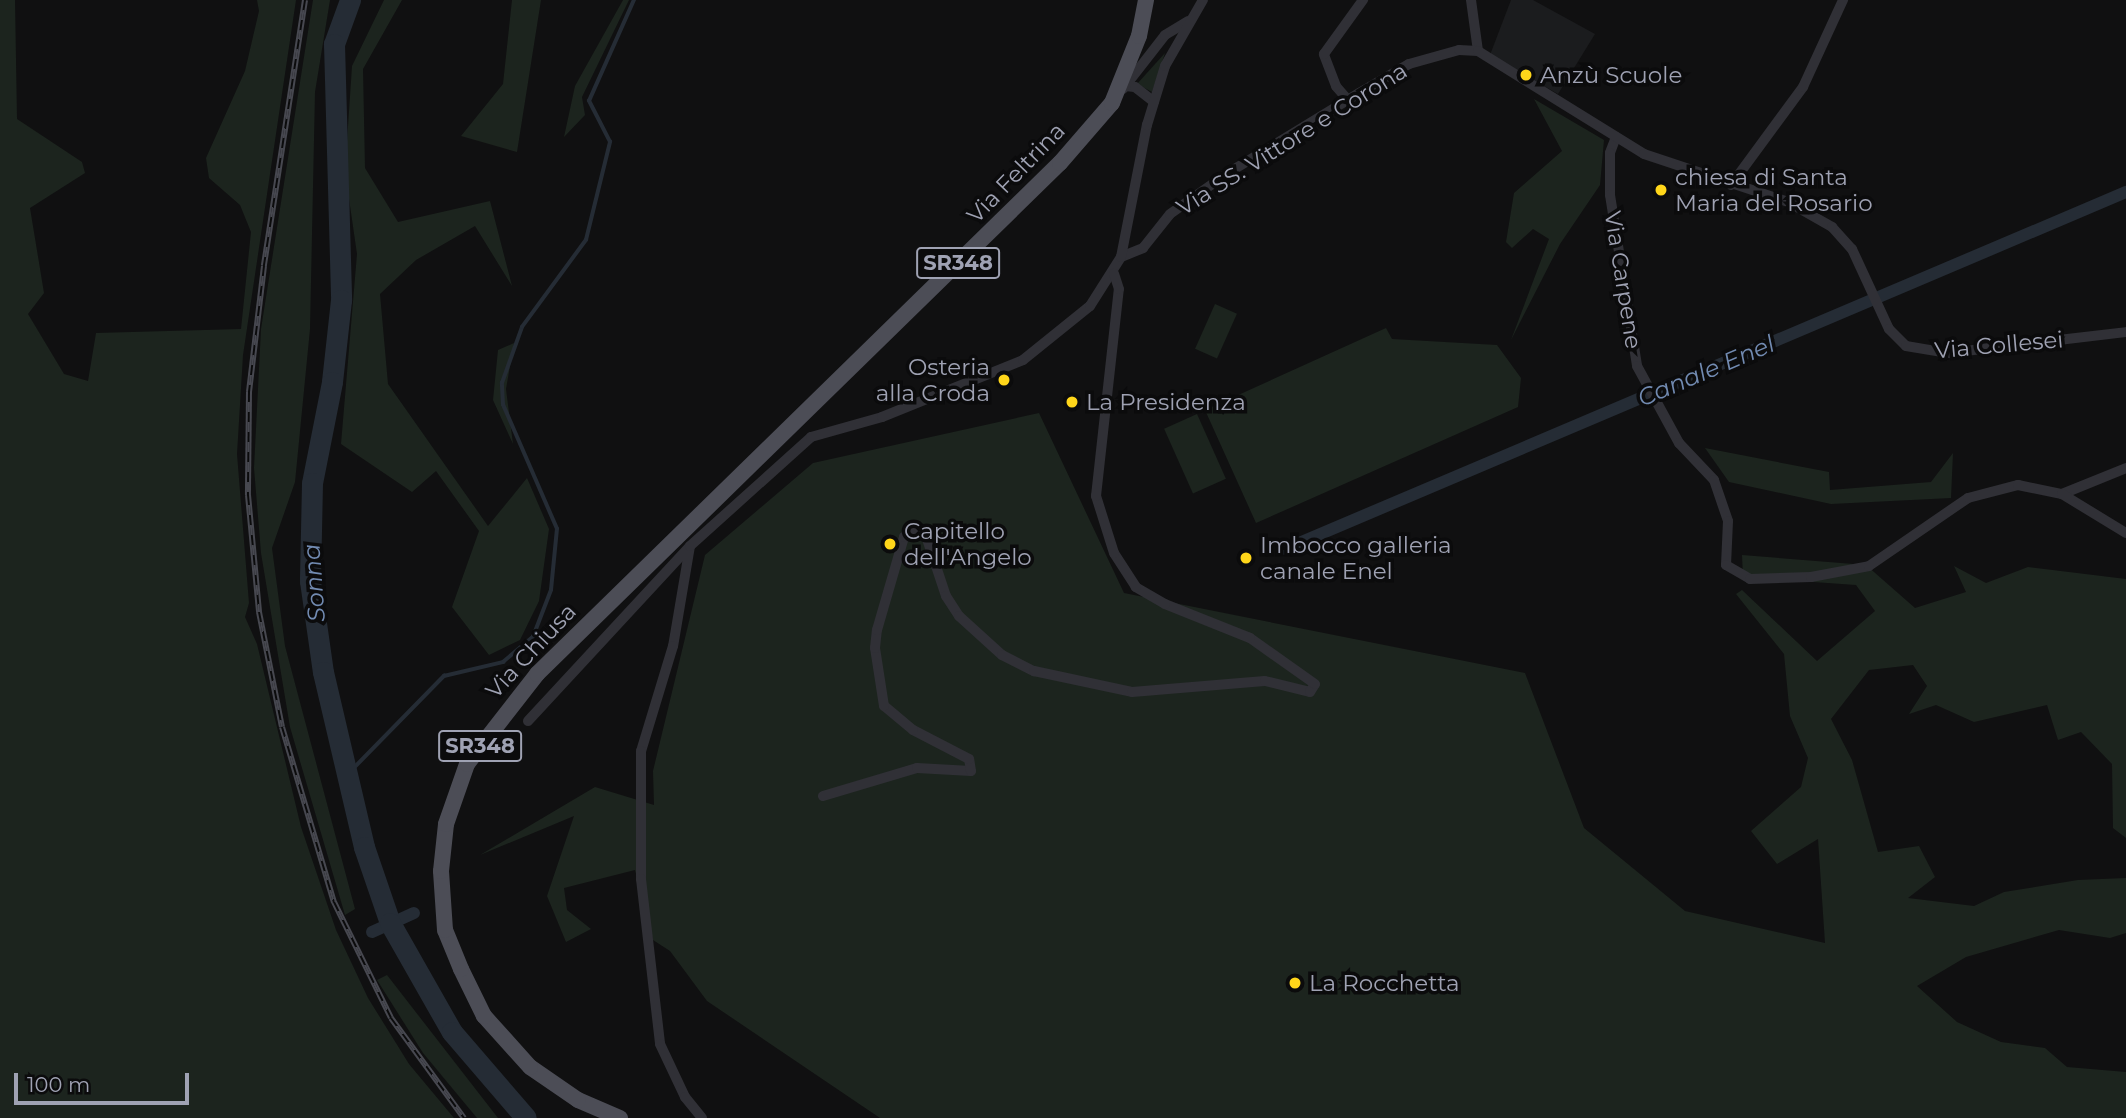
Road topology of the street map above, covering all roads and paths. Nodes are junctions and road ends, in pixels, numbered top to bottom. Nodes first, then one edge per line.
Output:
1 (1146, 0) edge
2 (1203, 0) edge
3 (1363, 0) edge
4 (1471, 0) edge
5 (1843, 0) edge
6 (1188, 21) junction
7 (1478, 51) junction
8 (1125, 86) junction
9 (1348, 100) junction
10 (1154, 102) junction
11 (1112, 103) junction
12 (1616, 137) junction
13 (1731, 185) junction
14 (1121, 257) junction
15 (1114, 274) junction
16 (2126, 332) edge
17 (800, 418) joint
18 (2126, 468) edge
19 (2062, 494) junction
20 (2126, 533) edge
21 (690, 546) junction
22 (527, 721) dead end
23 (822, 796) dead end
24 (620, 1118) edge
25 (702, 1118) edge

1 - 11 main road, Via Feltrina
2 - 6 street, Via Feltrina
3 - 9 street
4 - 7 street
5 - 13 street
6 - 8 street, Via Feltrina
6 - 10 street
7 - 9 street, Via SS. Vittore e Corona
7 - 12 street
8 - 10 street
8 - 11 street, Via Feltrina
9 - 14 street, Via SS. Vittore e Corona
10 - 14 street
11 - 17 main road, Via Feltrina / SR348
12 - 13 street
12 - 19 street, Via Carpene
13 - 16 street, Via Collesei
14 - 15 street
15 - 21 street
15 - 23 street
17 - 24 main road, Via Chiusa / SR348
18 - 19 street
19 - 20 street
21 - 22 street
21 - 25 street

